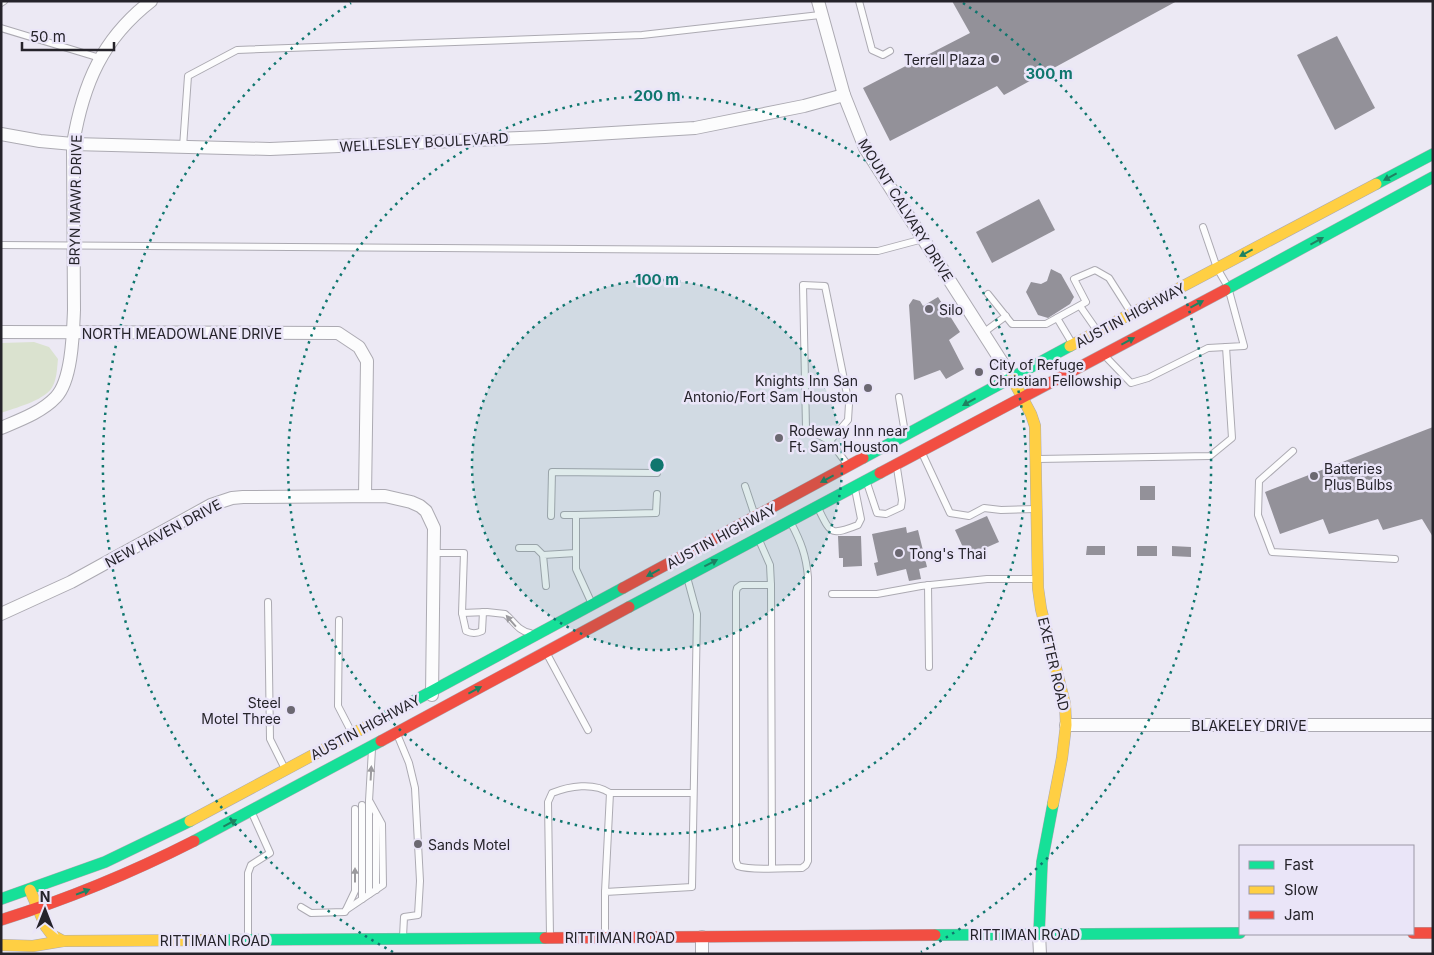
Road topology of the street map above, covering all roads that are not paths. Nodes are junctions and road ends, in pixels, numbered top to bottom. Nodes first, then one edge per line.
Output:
1 (151, 1) edge
2 (818, 1) edge
3 (859, 1) edge
4 (820, 15) junction
5 (1, 28) edge
6 (890, 51) dead end
7 (100, 58) junction
8 (844, 95) junction
9 (1, 134) edge
10 (73, 144) junction
11 (183, 147) junction
12 (1433, 154) edge
13 (1433, 177) edge
14 (1202, 227) dead end
15 (924, 239) junction
16 (1, 245) edge
17 (74, 246) junction
18 (1217, 268) junction
19 (1228, 287) junction
20 (988, 294) dead end
21 (1080, 306) junction
22 (1132, 313) junction
23 (1006, 316) junction
24 (1057, 318) junction
25 (1, 332) edge
26 (1098, 332) junction
27 (73, 333) junction
28 (984, 333) junction
29 (1073, 345) junction
30 (1226, 348) junction
31 (1103, 354) junction
32 (1012, 378) junction
33 (899, 397) dead end
34 (1023, 397) junction
35 (1, 428) edge
36 (906, 436) junction
37 (830, 442) junction
38 (1293, 451) dead end
39 (921, 452) junction
40 (1036, 460) junction
41 (896, 465) junction
42 (850, 466) junction
43 (657, 473) dead end
44 (866, 481) junction
45 (745, 486) dead end
46 (855, 487) junction
47 (657, 494) dead end
48 (365, 495) junction
49 (818, 507) junction
50 (1037, 509) junction
51 (564, 515) dead end
52 (576, 515) junction
53 (551, 516) dead end
54 (755, 517) junction
55 (790, 522) junction
56 (759, 539) junction
57 (519, 548) dead end
58 (434, 553) junction
59 (576, 553) junction
60 (543, 555) junction
61 (1395, 559) dead end
62 (687, 576) junction
63 (1038, 579) junction
64 (771, 585) junction
65 (928, 585) junction
66 (546, 586) dead end
67 (832, 594) dead end
68 (268, 602) dead end
69 (593, 605) junction
70 (483, 612) junction
71 (462, 613) junction
72 (1, 614) edge
73 (339, 620) dead end
74 (537, 634) junction
75 (546, 652) junction
76 (929, 667) dead end
77 (432, 691) junction
78 (432, 713) junction
79 (1066, 725) junction
80 (1433, 725) edge
81 (588, 730) dead end
82 (397, 733) junction
83 (352, 734) junction
84 (372, 746) junction
85 (286, 770) junction
86 (610, 793) junction
87 (693, 793) junction
88 (369, 801) junction
89 (362, 805) dead end
90 (355, 809) dead end
91 (252, 811) junction
92 (772, 868) junction
93 (30, 890) junction
94 (606, 892) junction
95 (369, 894) junction
96 (1, 899) edge
97 (362, 900) junction
98 (302, 907) dead end
99 (38, 910) junction
100 (345, 912) junction
101 (1, 920) edge
102 (1414, 933) edge
103 (1433, 933) edge
104 (1039, 934) junction
105 (1239, 934) edge
106 (702, 936) junction
107 (606, 937) junction
108 (550, 938) junction
109 (403, 939) junction
110 (200, 940) junction
111 (248, 940) junction
112 (63, 941) junction
113 (1, 945) edge
114 (201, 954) edge
115 (702, 954) edge
116 (1040, 954) edge

1 - 7 street, BRYN MAWR DRIVE
2 - 4 street, MOUNT CALVARY DRIVE
3 - 6 lane
4 - 8 street, MOUNT CALVARY DRIVE
4 - 11 lane
5 - 7 lane
7 - 10 street, BRYN MAWR DRIVE
8 - 11 street, WELLESLEY BOULEVARD
8 - 15 street, MOUNT CALVARY DRIVE
9 - 10 street, WELLESLEY BOULEVARD
10 - 11 street, WELLESLEY BOULEVARD
10 - 17 street, BRYN MAWR DRIVE
12 -> 18 main road, AUSTIN HIGHWAY
19 -> 13 main road, AUSTIN HIGHWAY
14 - 18 lane
15 - 17 lane
15 - 28 street, MOUNT CALVARY DRIVE
16 - 17 lane
17 - 27 street, BRYN MAWR DRIVE
18 - 19 lane
18 - 22 main road, AUSTIN HIGHWAY
19 - 30 lane
31 -> 19 main road, AUSTIN HIGHWAY
20 - 23 lane
21 - 22 lane
21 - 24 lane
21 - 26 lane
22 - 26 main road, AUSTIN HIGHWAY
23 - 24 lane
23 - 28 lane
24 - 29 lane
25 - 27 street, NORTH MEADOWLANE DRIVE
26 - 29 main road, AUSTIN HIGHWAY
27 - 35 street, BRYN MAWR DRIVE
27 - 48 street, NORTH MEADOWLANE DRIVE
28 - 32 street, MOUNT CALVARY DRIVE
29 - 32 main road, AUSTIN HIGHWAY
30 - 31 lane
30 - 40 lane
31 - 34 main road, AUSTIN HIGHWAY
32 - 34 main road, EXETER ROAD
32 -> 36 main road, AUSTIN HIGHWAY
33 - 36 lane
34 - 39 main road, AUSTIN HIGHWAY
34 - 40 main road, EXETER ROAD
36 - 42 main road, AUSTIN HIGHWAY
37 - 37 lane
37 - 42 lane
38 - 61 lane
39 - 41 main road, AUSTIN HIGHWAY
39 - 50 lane
40 - 50 main road, EXETER ROAD
41 - 44 main road, AUSTIN HIGHWAY
41 - 44 lane
42 -> 54 main road, AUSTIN HIGHWAY
43 - 53 lane
44 - 46 main road, AUSTIN HIGHWAY
45 - 54 lane
46 - 49 main road, AUSTIN HIGHWAY
46 - 49 lane
47 - 52 lane
48 - 58 street, NEW HAVEN DRIVE
48 - 72 street, NEW HAVEN DRIVE
49 - 55 main road, AUSTIN HIGHWAY
50 - 63 main road, EXETER ROAD
51 - 52 lane
52 - 59 lane
54 -> 69 main road, AUSTIN HIGHWAY
55 - 56 main road, AUSTIN HIGHWAY
55 - 92 lane
62 -> 56 main road, AUSTIN HIGHWAY
56 - 64 lane
57 - 60 lane
58 - 71 lane
58 - 77 street, NEW HAVEN DRIVE
59 - 60 lane
59 - 69 lane
60 - 66 lane
62 - 75 main road, AUSTIN HIGHWAY
62 - 87 lane
63 - 65 lane
63 - 79 main road, EXETER ROAD
64 - 92 lane
64 - 92 lane
65 - 67 lane
65 - 76 lane
68 - 85 lane
69 - 74 main road, AUSTIN HIGHWAY
70 - 71 lane
70 - 71 lane
74 -> 70 lane
73 - 83 lane
74 - 77 main road, AUSTIN HIGHWAY
78 -> 75 main road, AUSTIN HIGHWAY
75 - 81 lane
77 - 78 street, NEW HAVEN DRIVE
77 - 83 main road, AUSTIN HIGHWAY
78 - 82 main road, AUSTIN HIGHWAY
79 - 80 street, BLAKELEY DRIVE
79 - 104 main road, EXETER ROAD
82 - 84 main road, AUSTIN HIGHWAY
82 - 109 lane
83 - 85 main road, AUSTIN HIGHWAY
88 -> 84 lane
84 - 91 main road, AUSTIN HIGHWAY
85 - 93 main road, AUSTIN HIGHWAY
86 - 87 lane
86 - 94 lane
86 - 108 lane
87 - 94 lane
88 - 95 lane
88 - 95 lane
89 - 97 lane
100 -> 90 lane
99 -> 91 main road, AUSTIN HIGHWAY
91 - 111 lane
93 - 96 main road, AUSTIN HIGHWAY
93 - 99 main road
94 - 107 lane
95 - 97 lane
97 - 100 lane
98 - 100 lane
99 - 101 main road, AUSTIN HIGHWAY
99 - 112 main road
102 - 103 main road
104 - 105 main road, RITTIMAN ROAD
104 - 106 main road, RITTIMAN ROAD
104 - 116 street, EXETER ROAD
106 - 107 main road, RITTIMAN ROAD
106 - 115 street
107 - 108 main road, RITTIMAN ROAD
108 - 109 main road, RITTIMAN ROAD
109 - 111 main road, RITTIMAN ROAD
110 - 111 main road, RITTIMAN ROAD
110 - 112 main road, RITTIMAN ROAD
110 - 114 main road
112 - 113 main road, RITTIMAN ROAD

